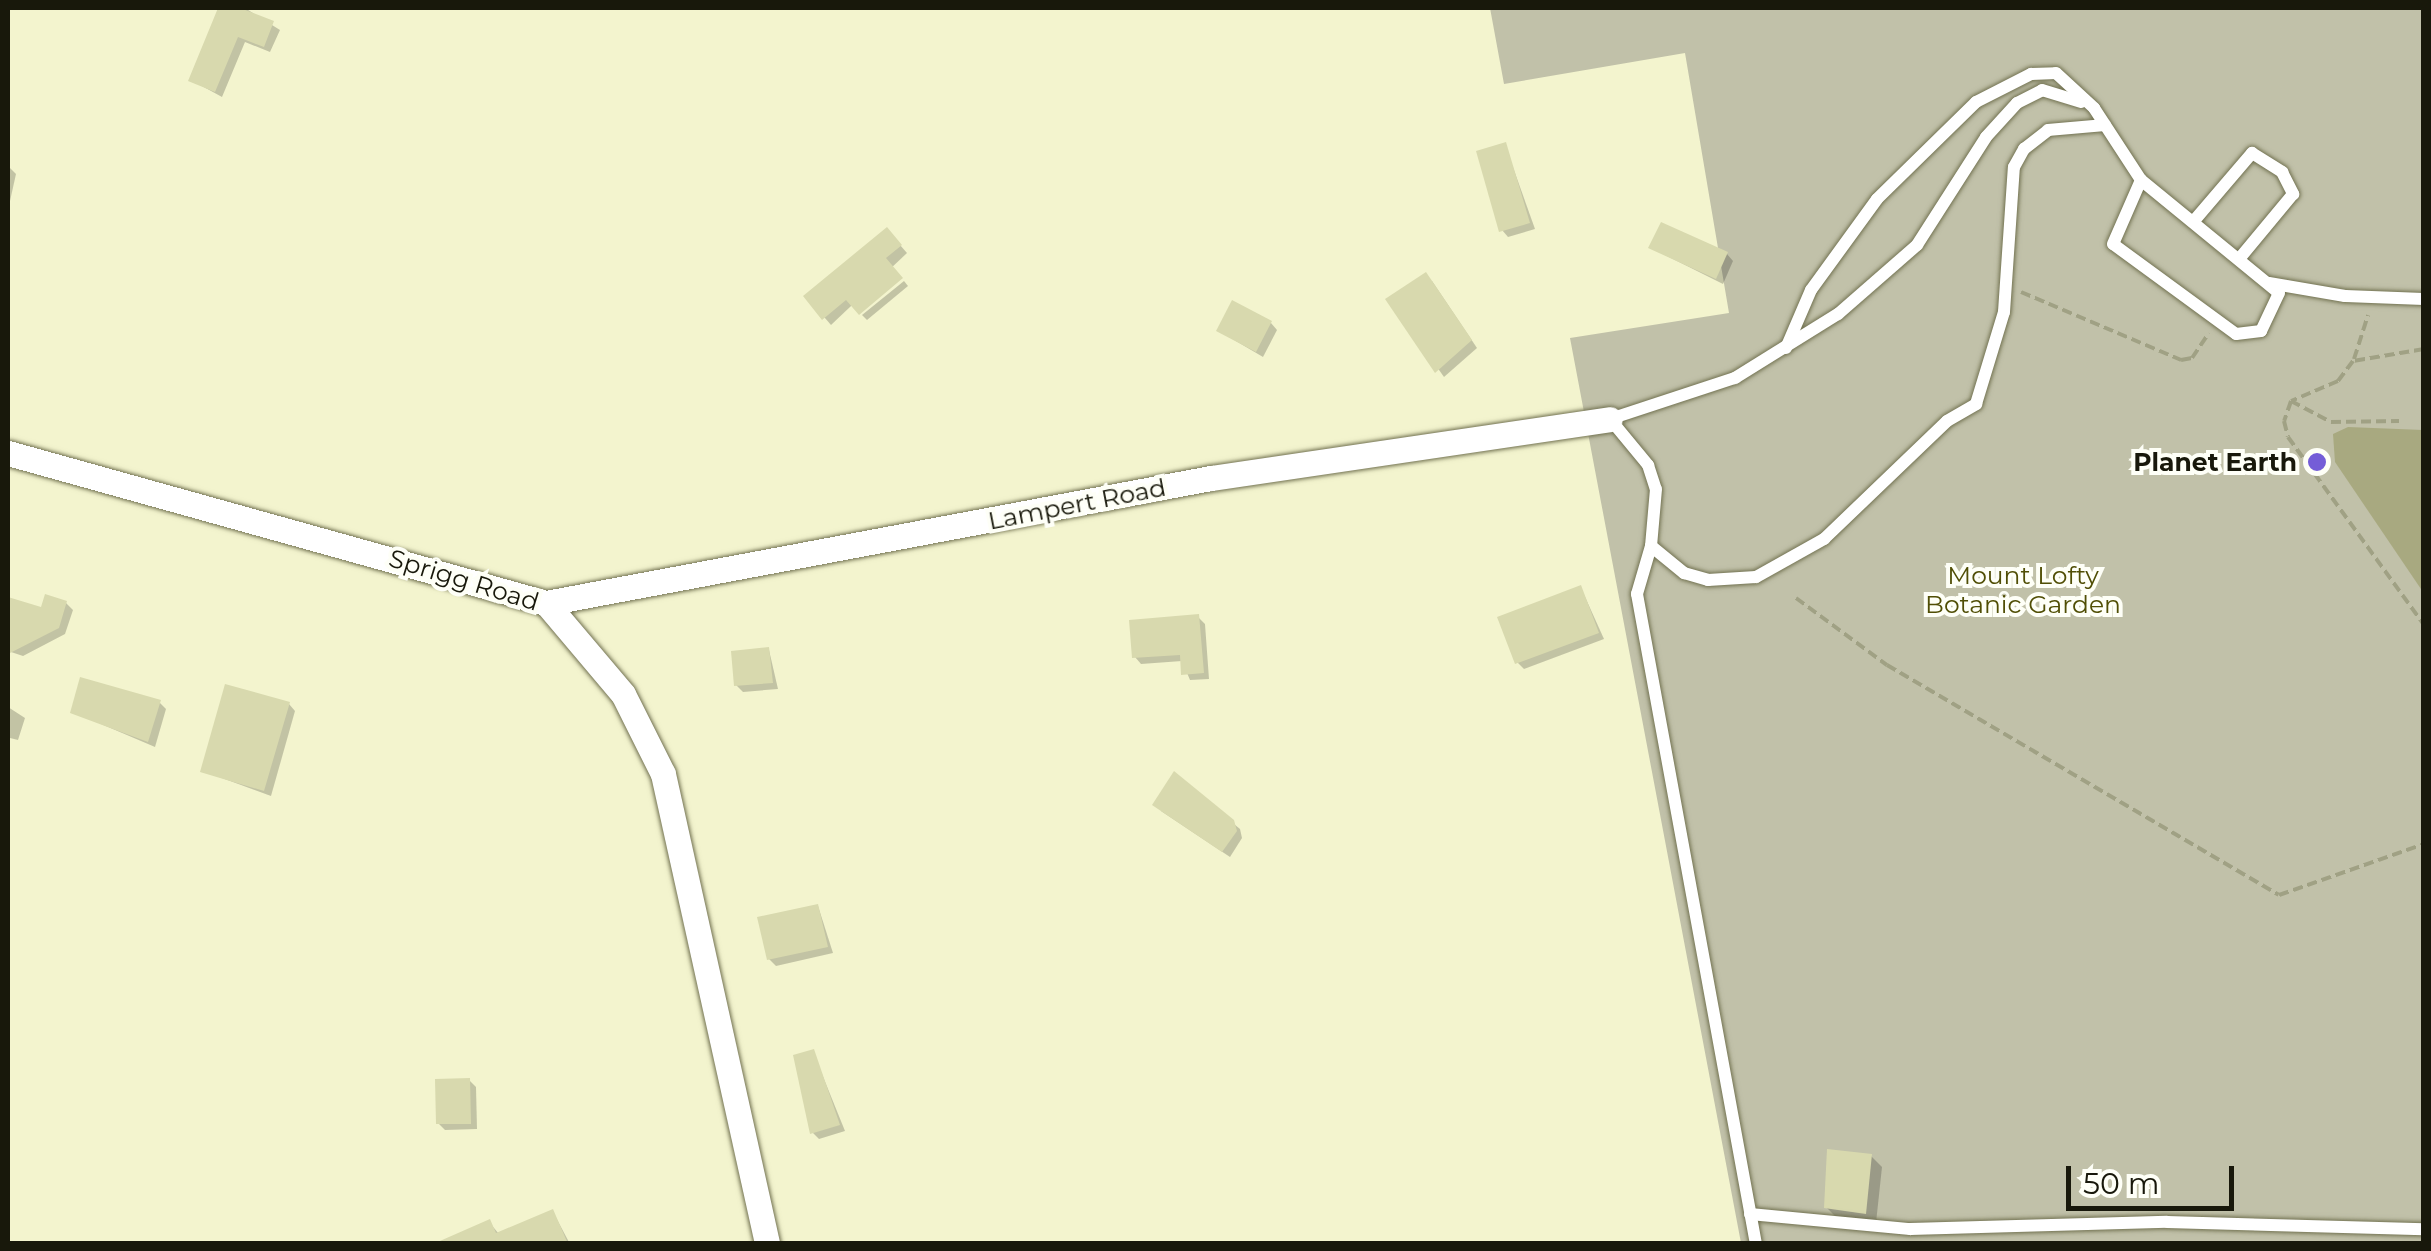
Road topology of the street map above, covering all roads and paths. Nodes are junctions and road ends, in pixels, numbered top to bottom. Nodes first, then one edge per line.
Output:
1 (2094, 108) junction
2 (2105, 125) junction
3 (2141, 180) junction
4 (2193, 222) junction
5 (2238, 259) junction
6 (2267, 282) junction
7 (2007, 288) junction
8 (2372, 298) junction
9 (2424, 298) edge
10 (2217, 319) junction
11 (1786, 348) junction
12 (2424, 349) edge
13 (2353, 361) junction
14 (2291, 401) junction
15 (1610, 419) junction
16 (2398, 420) dead end
17 (8, 453) edge
18 (1651, 546) junction
19 (1796, 598) dead end
20 (546, 603) junction
21 (2424, 625) edge
22 (2424, 844) edge
23 (1750, 1214) junction
24 (2424, 1229) edge
25 (767, 1244) edge
26 (1756, 1244) edge

1 - 2 lane
1 - 11 lane
1 - 11 lane
2 - 3 lane
2 - 7 lane
3 - 4 lane
3 - 10 lane
4 - 5 lane
4 - 5 lane
5 - 6 lane
6 - 8 lane
6 - 10 lane
7 - 10 path
7 - 18 lane
8 - 9 lane
8 - 13 path
11 - 15 lane
12 - 13 path
13 - 14 path
14 - 16 path
14 - 21 path
15 - 18 lane
15 - 20 street, Lampert Road
17 - 20 street, Sprigg Road
18 - 23 lane
19 - 22 path
20 - 25 street, Sprigg Road
23 - 24 lane
23 - 26 lane

